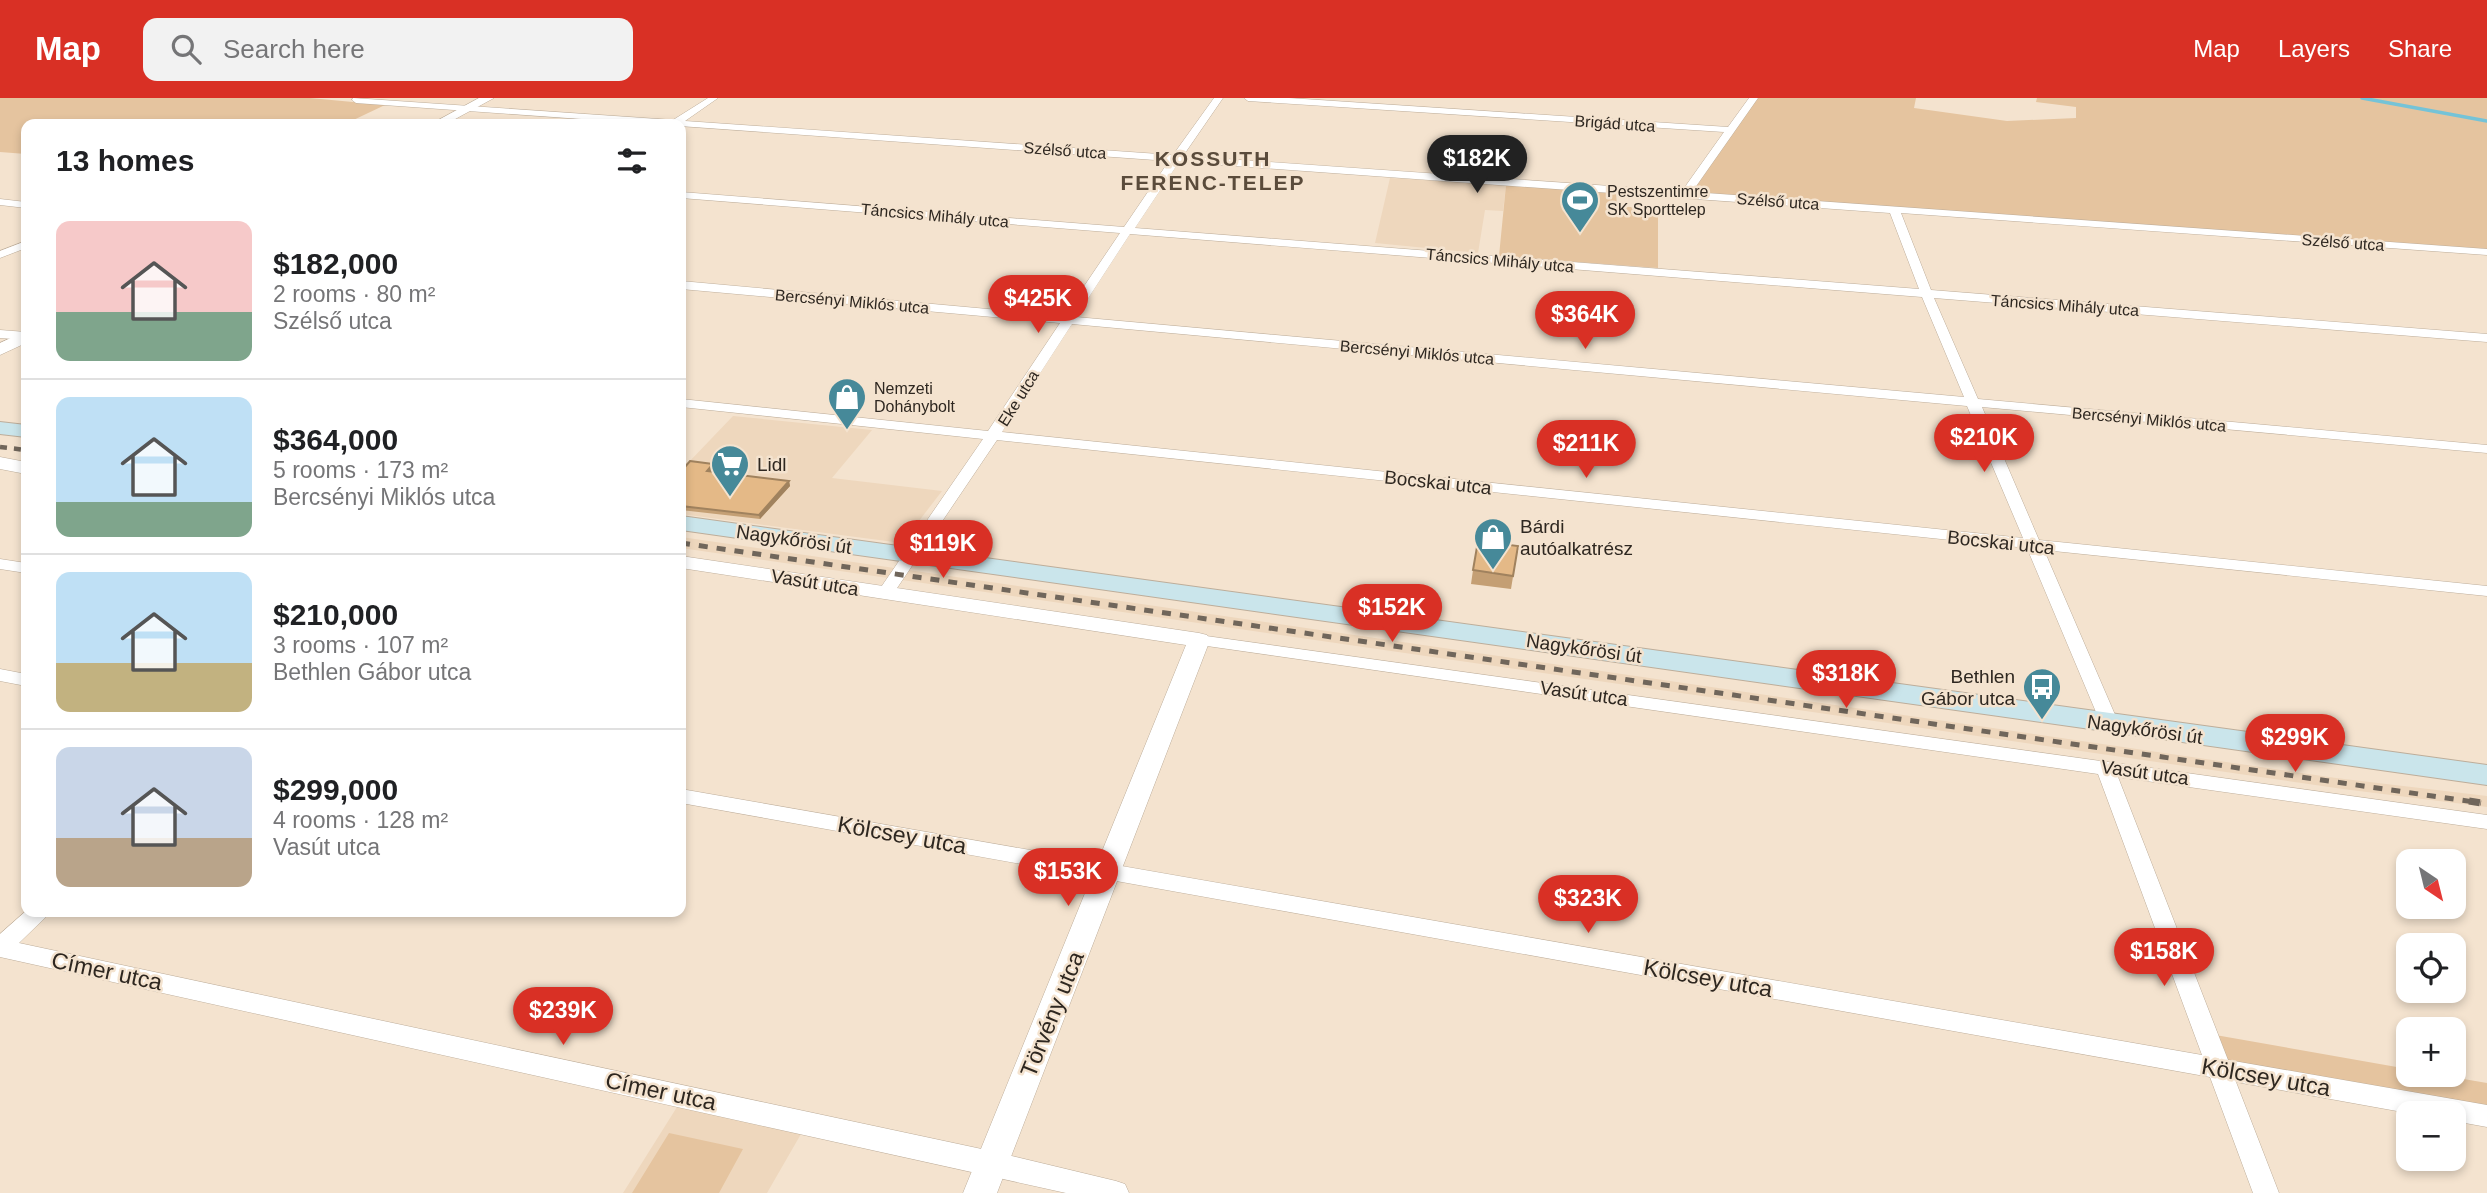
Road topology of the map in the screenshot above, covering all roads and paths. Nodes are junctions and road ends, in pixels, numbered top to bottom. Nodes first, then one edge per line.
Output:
1 (488, 98) edge
2 (714, 98) edge
3 (1219, 98) edge
4 (1248, 98) edge
5 (1754, 98) edge
6 (358, 99) edge
7 (468, 108) junction
8 (447, 119) edge
9 (619, 119) edge
10 (680, 119) edge
11 (686, 124) edge
12 (1730, 130) junction
13 (1175, 158) junction
14 (1685, 194) junction
15 (686, 195) edge
16 (0, 202) edge
17 (21, 204) edge
18 (1894, 209) junction
19 (1129, 230) junction
20 (21, 246) edge
21 (2487, 252) edge
22 (0, 256) edge
23 (686, 285) edge
24 (1927, 295) junction
25 (1067, 321) junction
26 (0, 334) edge
27 (21, 336) edge
28 (21, 338) edge
29 (2487, 338) edge
30 (0, 349) edge
31 (1976, 403) junction
32 (686, 404) edge
33 (0, 428) edge
34 (21, 430) edge
35 (994, 436) junction
36 (2487, 449) edge
37 (0, 463) edge
38 (21, 467) edge
39 (686, 524) edge
40 (2032, 545) junction
41 (912, 555) junction
42 (686, 563) edge
43 (0, 564) edge
44 (21, 567) edge
45 (2487, 591) edge
46 (885, 593) junction
47 (1199, 639) junction
48 (0, 675) edge
49 (21, 679) edge
50 (2110, 724) junction
51 (2105, 767) junction
52 (2487, 775) edge
53 (686, 797) edge
54 (2487, 822) edge
55 (1109, 872) junction
56 (34, 917) edge
57 (0, 947) edge
58 (2219, 1069) junction
59 (2487, 1116) edge
60 (991, 1163) junction
61 (980, 1193) edge
62 (1116, 1193) edge
63 (2266, 1193) edge

1 - 7 street
2 - 10 street
3 - 13 street, Eke utca
4 - 12 street, Brigád utca
5 - 12 street
6 - 7 street, Szélső utca
7 - 8 street
7 - 9 street, Szélső utca
11 - 13 street, Szélső utca
12 - 14 street
13 - 14 street, Szélső utca
13 - 19 street, Eke utca
14 - 18 street, Szélső utca
15 - 19 street, Táncsics Mihály utca
16 - 17 street
18 - 21 street, Szélső utca
18 - 24 street
19 - 24 street, Táncsics Mihály utca
19 - 25 street, Eke utca
20 - 22 street
23 - 25 street, Bercsényi Miklós utca
24 - 29 street, Táncsics Mihály utca
24 - 31 street
25 - 31 street, Bercsényi Miklós utca
25 - 35 street, Eke utca
26 - 27 street
28 - 30 street
31 - 36 street, Bercsényi Miklós utca
31 - 40 street
32 - 35 street, Bocskai utca
33 - 34 main road
35 - 40 street, Bocskai utca
35 - 41 street, Eke utca
37 - 38 street
39 - 41 main road, Nagykőrösi út
40 - 45 street, Bocskai utca
40 - 50 street
41 - 46 street, Eke utca
41 - 50 main road, Nagykőrösi út
42 - 46 street, Vasút utca
43 - 44 street
46 - 47 street, Vasút utca
47 - 51 street, Vasút utca
47 - 55 street, Törvény utca
48 - 49 street
50 - 52 main road, Nagykőrösi út
51 - 54 street, Vasút utca
51 - 58 street
53 - 55 street, Kölcsey utca
55 - 58 street, Kölcsey utca
55 - 60 street, Törvény utca
56 - 57 street
57 - 60 street, Címer utca
58 - 59 street, Kölcsey utca
58 - 63 street
60 - 61 street, Törvény utca
60 - 62 street, Címer utca

